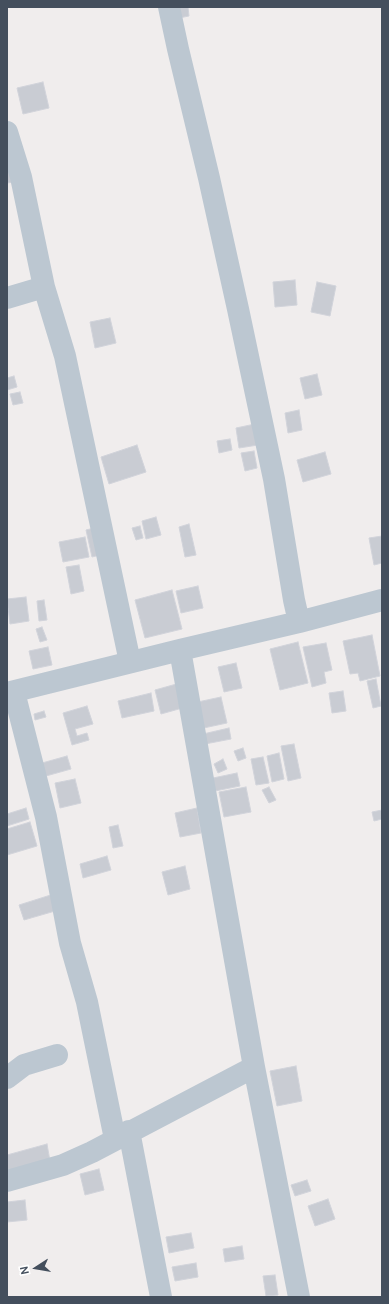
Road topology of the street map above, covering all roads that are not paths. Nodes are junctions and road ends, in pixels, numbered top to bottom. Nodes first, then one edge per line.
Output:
1 (169, 7) edge
2 (7, 132) edge
3 (44, 287) junction
4 (7, 298) edge
5 (382, 600) edge
6 (299, 622) junction
7 (180, 650) junction
8 (130, 662) junction
9 (10, 692) edge
10 (57, 1055) dead end
11 (254, 1066) junction
12 (7, 1078) edge
13 (122, 1135) junction
14 (7, 1181) edge
15 (162, 1297) edge
16 (299, 1297) edge

1 - 6 street
2 - 3 street
3 - 4 street
3 - 8 street
5 - 6 street
6 - 7 street
7 - 8 street
7 - 11 street
8 - 9 street
9 - 13 street
10 - 12 street
11 - 13 street
11 - 16 street
13 - 14 street
13 - 15 street

